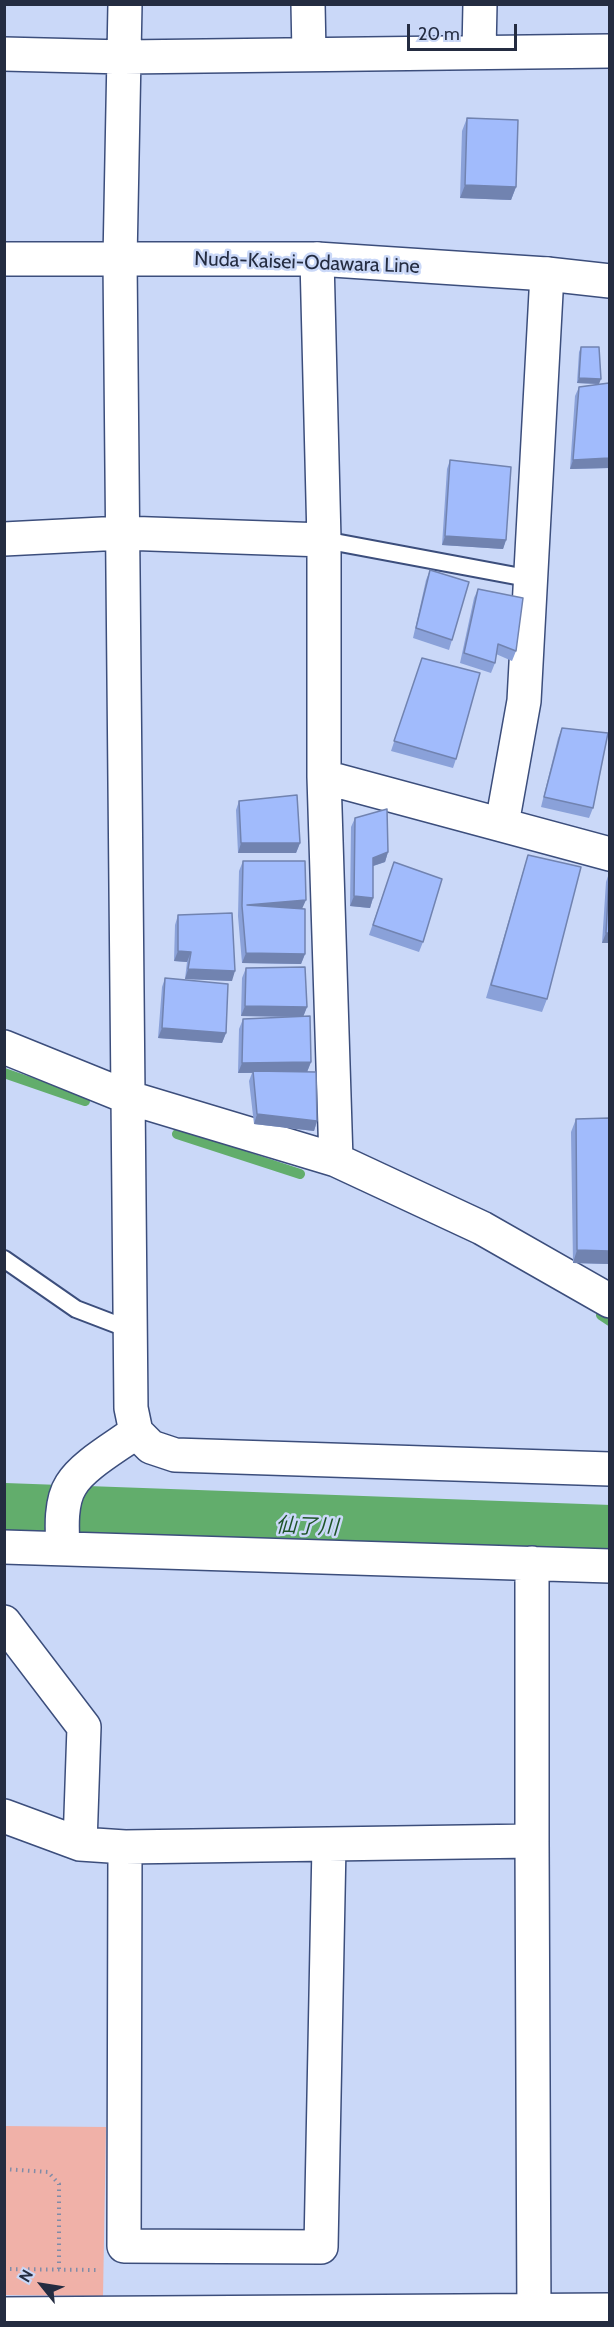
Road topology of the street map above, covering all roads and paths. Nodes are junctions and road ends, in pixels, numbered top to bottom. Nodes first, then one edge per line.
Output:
1 (125, 4) edge
2 (308, 4) edge
3 (480, 4) edge
4 (478, 51) junction
5 (609, 51) edge
6 (4, 54) edge
7 (309, 54) junction
8 (124, 57) junction
9 (4, 259) edge
10 (317, 259) junction
11 (120, 260) junction
12 (548, 274) junction
13 (609, 281) edge
14 (122, 533) junction
15 (4, 539) edge
16 (324, 540) junction
17 (532, 579) junction
18 (324, 777) junction
19 (502, 824) junction
20 (609, 854) edge
21 (4, 1047) edge
22 (130, 1098) junction
23 (336, 1160) junction
24 (4, 1259) edge
25 (609, 1301) edge
26 (131, 1330) junction
27 (136, 1432) junction
28 (609, 1469) edge
29 (63, 1544) junction
30 (4, 1547) edge
31 (532, 1563) junction
32 (609, 1566) edge
33 (4, 1622) edge
34 (4, 1816) edge
35 (532, 1841) junction
36 (80, 1844) junction
37 (328, 1845) junction
38 (125, 1847) junction
39 (4, 2169) edge
40 (59, 2270) dead end
41 (609, 2310) edge
42 (4, 2314) edge
43 (324, 2317) edge
44 (534, 2317) edge
45 (127, 2318) edge

1 - 8 street
2 - 7 street
3 - 4 street
4 - 5 street
4 - 7 street
6 - 8 street
7 - 8 street
8 - 11 street
9 - 11 street, Nuda-Kaisei-Odawara Line
10 - 11 street, Nuda-Kaisei-Odawara Line
10 - 12 street, Nuda-Kaisei-Odawara Line
10 - 16 street
11 - 14 street
12 - 13 street, Nuda-Kaisei-Odawara Line
12 - 17 street
14 - 15 street
14 - 16 street
14 - 22 street
16 - 17 lane
16 - 18 street
17 - 19 street
18 - 19 street
18 - 23 street
19 - 20 street
21 - 22 street
22 - 23 street
22 - 26 street
23 - 25 street
24 - 26 lane
26 - 27 street
27 - 28 street
27 - 29 street
29 - 30 street
29 - 31 street
31 - 32 street
31 - 35 street
33 - 36 street
34 - 36 street
35 - 37 street
35 - 44 street
36 - 38 street
37 - 38 street
37 - 38 street
39 - 40 path
41 - 44 street
42 - 45 street
43 - 44 street
43 - 45 street

